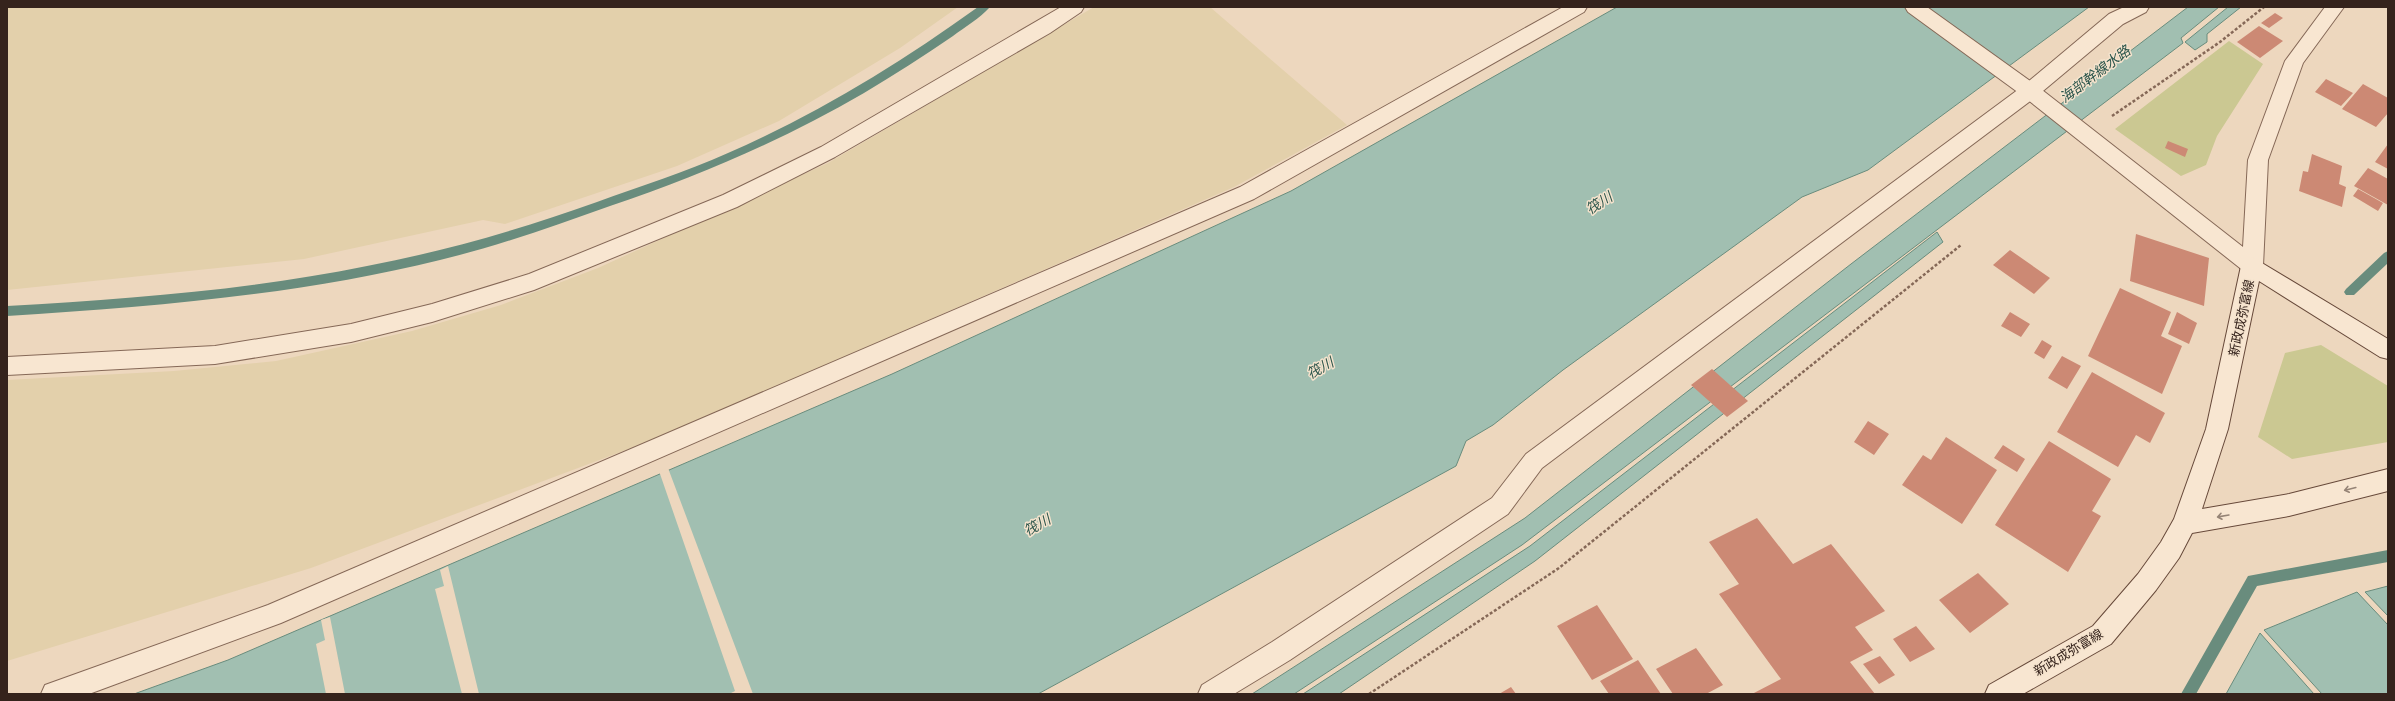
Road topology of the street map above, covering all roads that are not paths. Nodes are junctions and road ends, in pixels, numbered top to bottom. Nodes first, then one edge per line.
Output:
1 (1075, 7) edge
2 (1578, 7) edge
3 (1914, 7) edge
4 (2140, 7) edge
5 (2335, 7) edge
6 (2037, 96) junction
7 (2252, 266) junction
8 (2388, 350) edge
9 (7, 366) edge
10 (2388, 480) edge
11 (2185, 523) junction
12 (54, 694) edge
13 (1211, 694) edge
14 (1998, 694) edge

1 - 9 street
2 - 12 street
3 - 6 street
4 - 6 street
5 - 7 street
6 - 7 street
6 - 13 street
7 - 8 street, 新政成弥富線
7 - 11 street, 新政成弥富線
10 -> 11 street
11 - 14 street, 新政成弥富線

